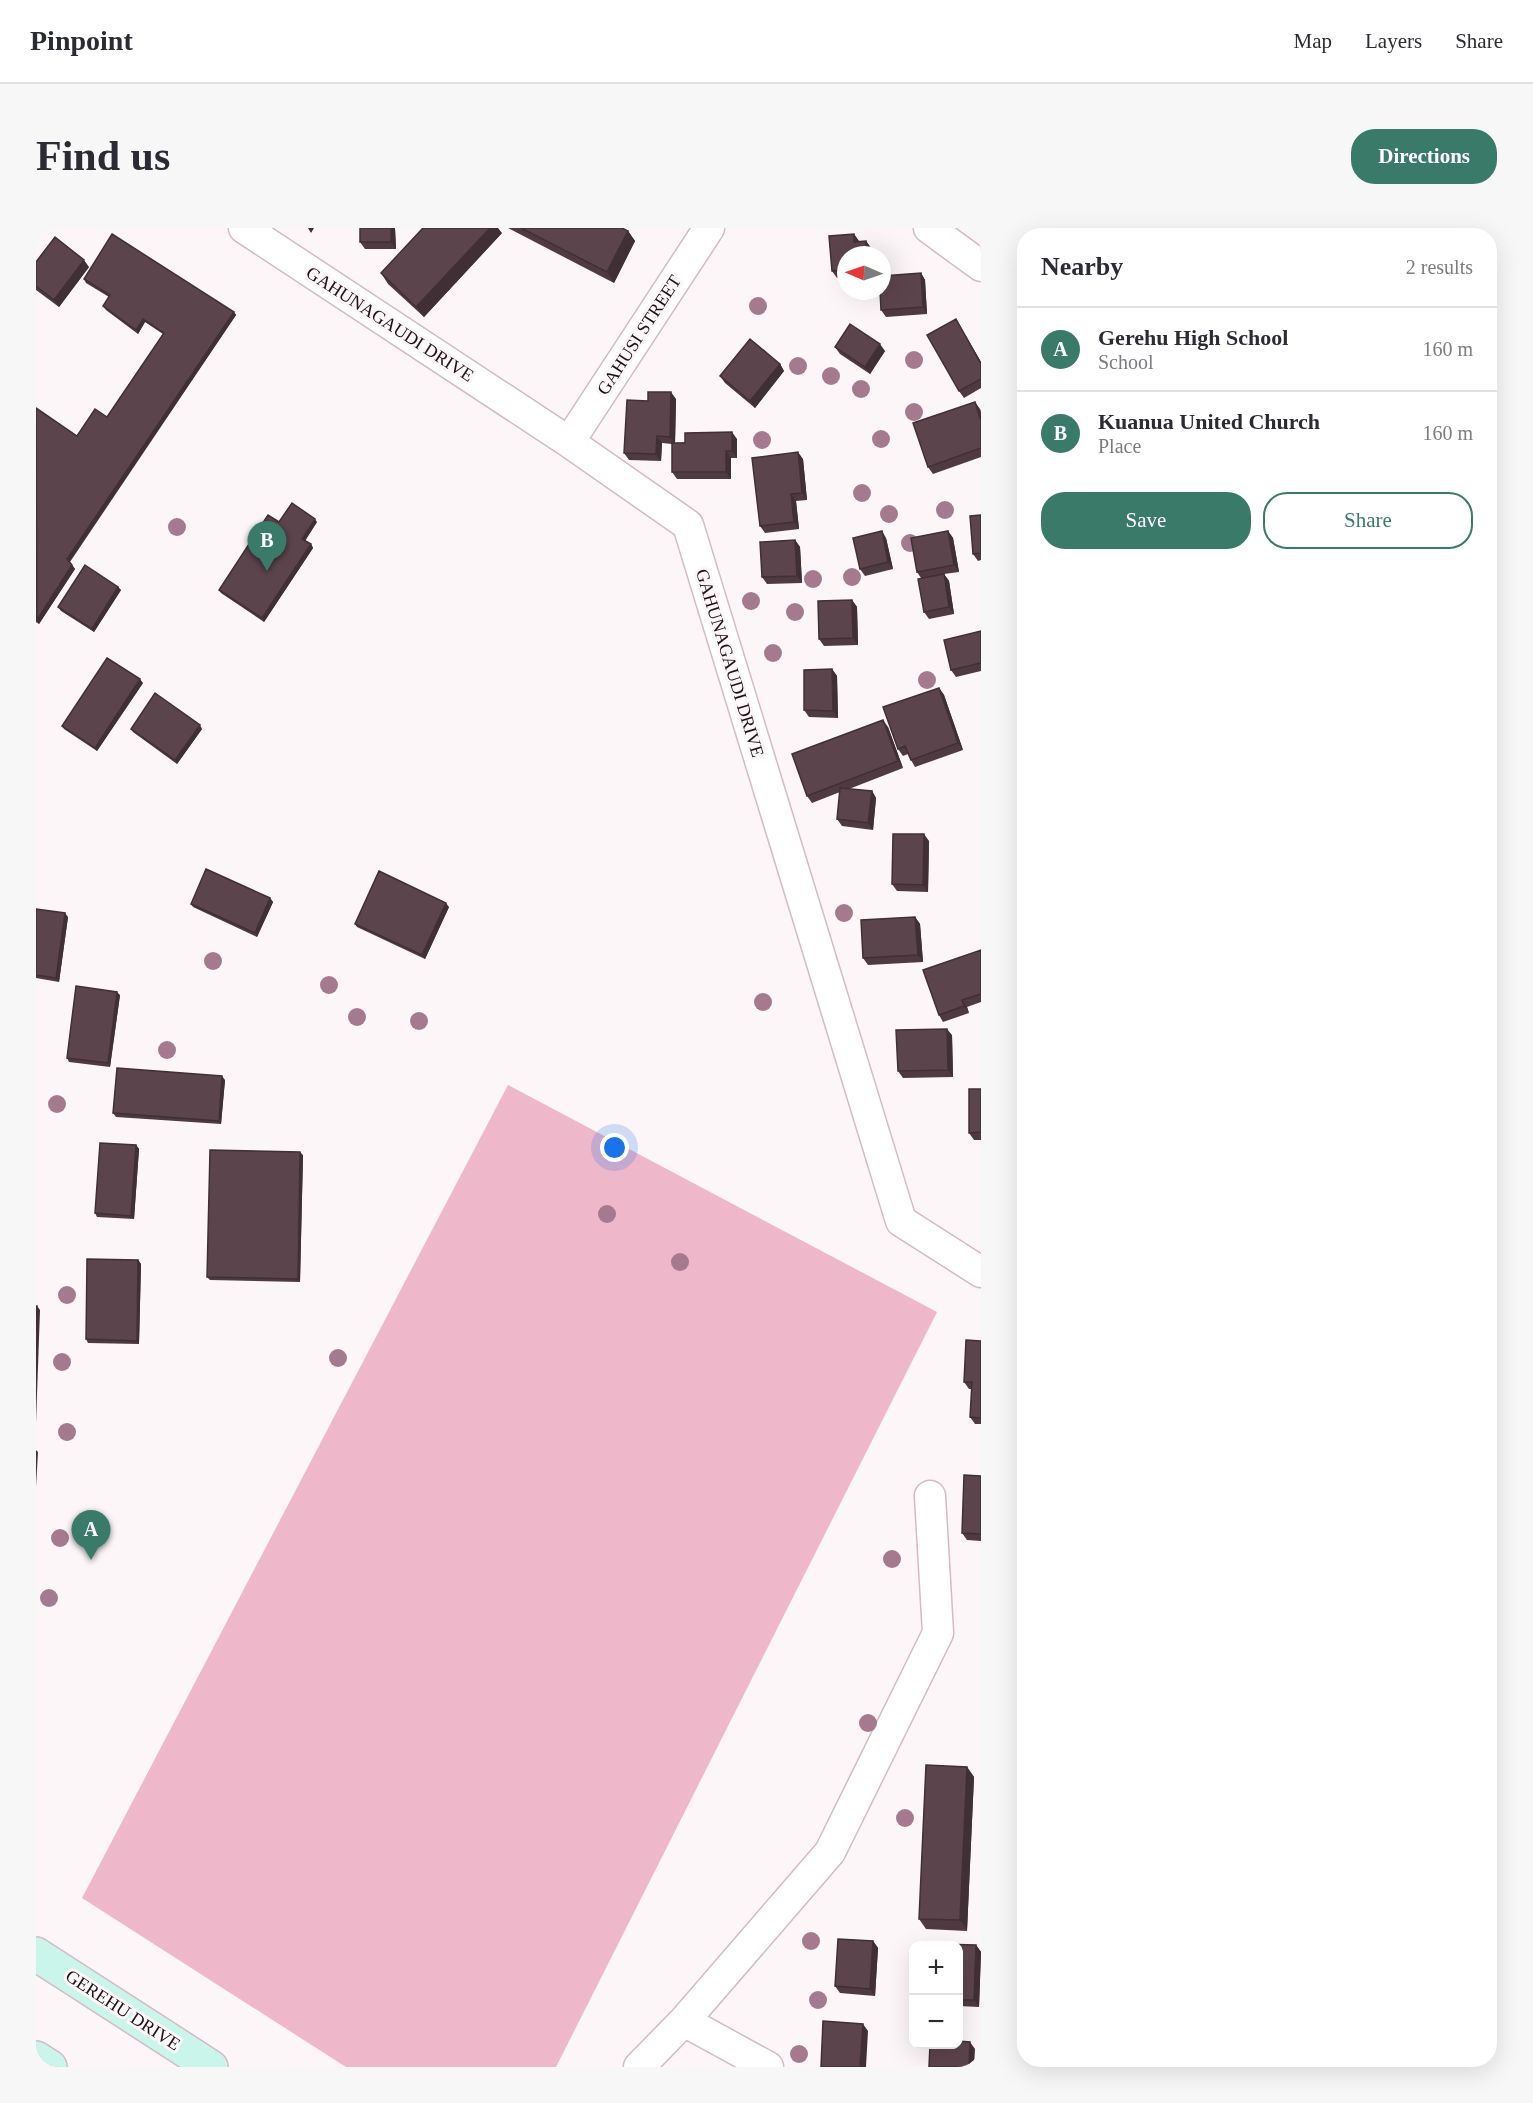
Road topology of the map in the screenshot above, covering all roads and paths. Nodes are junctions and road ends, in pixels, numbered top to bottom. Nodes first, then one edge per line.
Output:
1 (244, 228) edge
2 (709, 228) edge
3 (928, 228) edge
4 (981, 266) edge
5 (569, 442) junction
6 (981, 1272) edge
7 (930, 1496) dead end
8 (36, 1954) edge
9 (684, 2021) junction
10 (36, 2058) edge
11 (50, 2067) edge
12 (211, 2067) edge
13 (639, 2067) edge
14 (768, 2067) edge

1 - 5 street, GAHUNAGAUDI DRIVE
2 - 5 street, GAHUSI STREET
3 - 4 street
5 - 6 street, GAHUNAGAUDI DRIVE
7 - 9 street
8 - 12 street, GEREHU DRIVE
9 - 13 street
9 - 14 street
10 - 11 street

